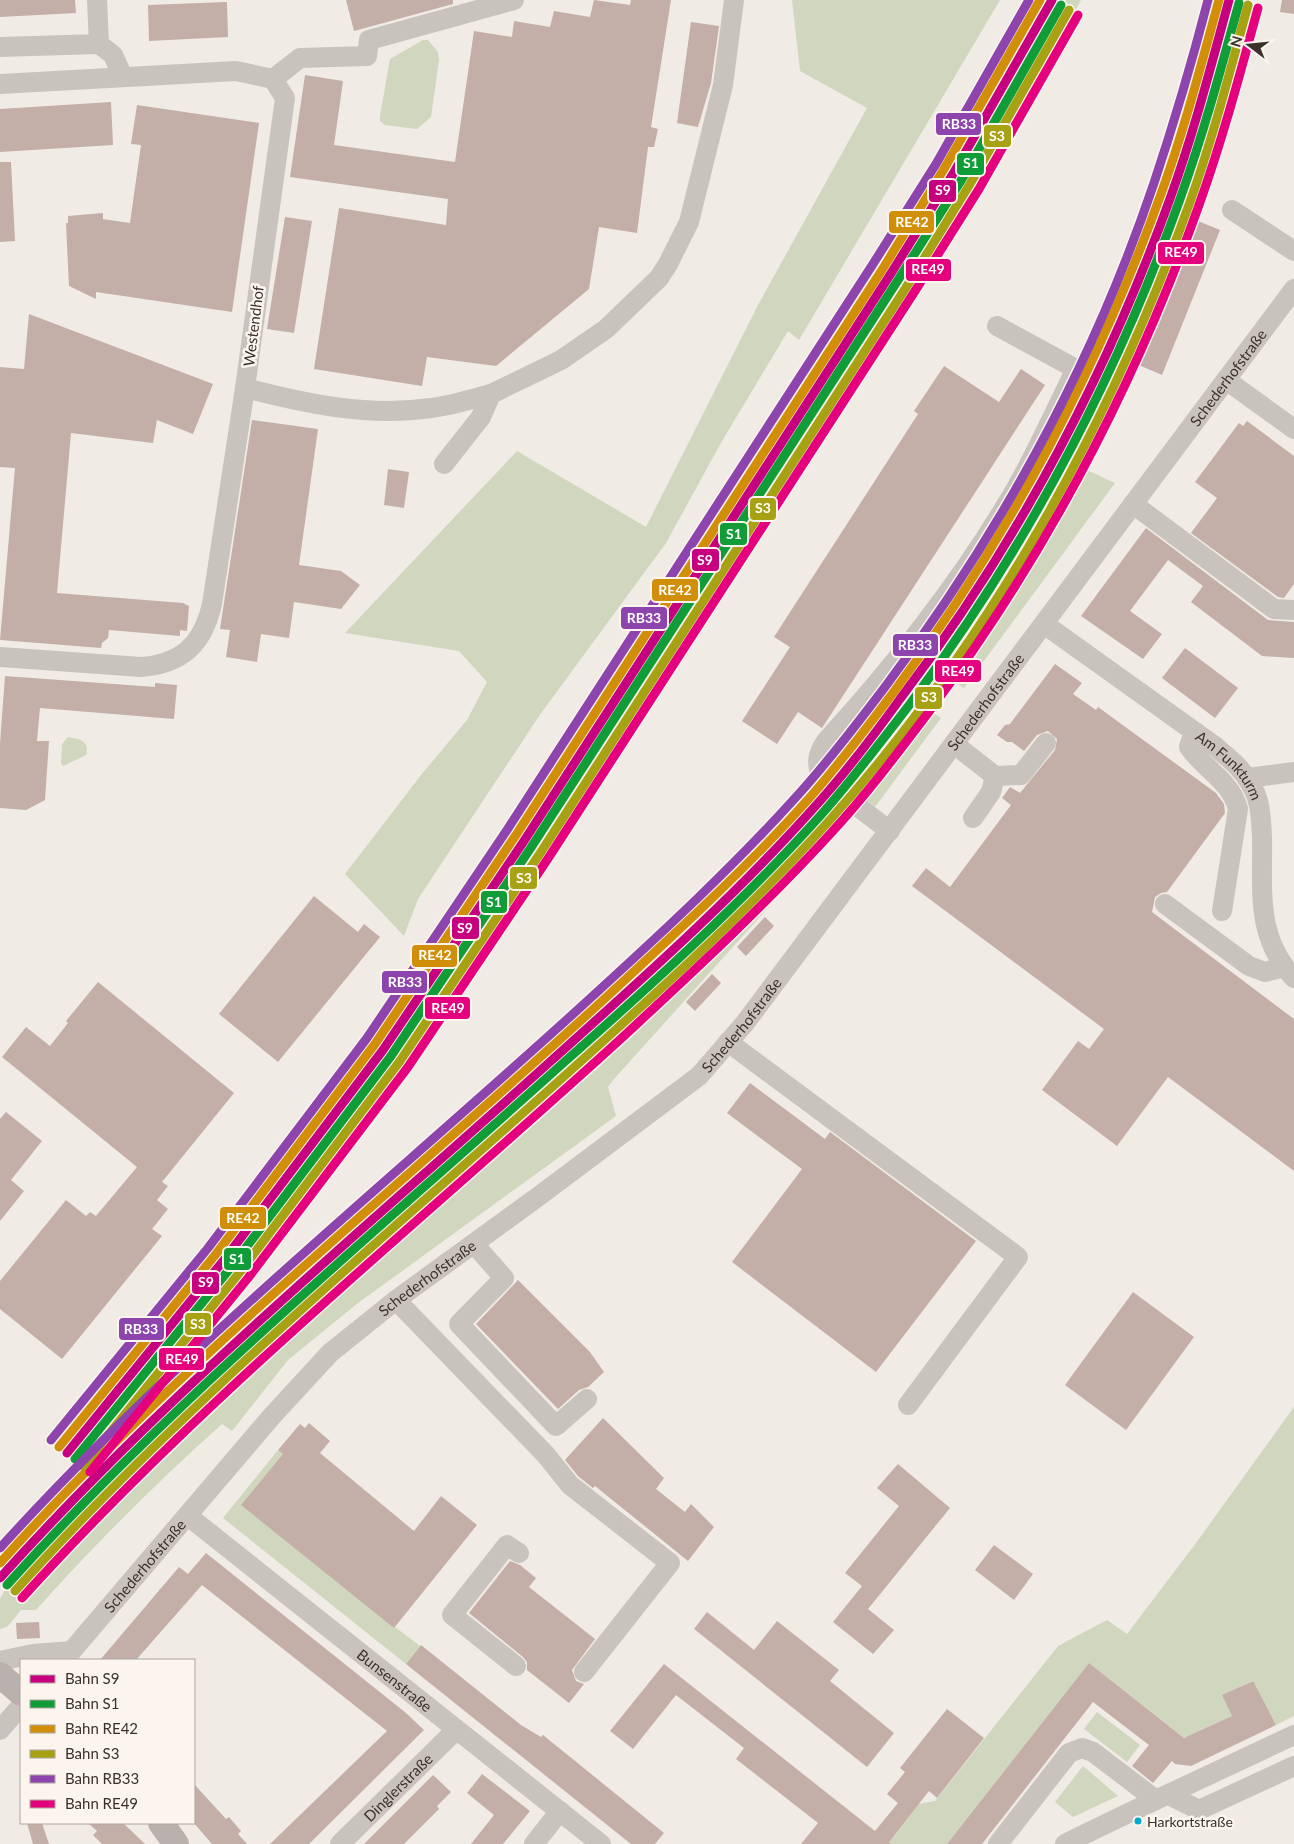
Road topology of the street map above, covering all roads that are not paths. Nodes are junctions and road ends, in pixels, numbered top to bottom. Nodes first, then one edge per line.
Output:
1 (97, 0) edge
2 (514, 0) edge
3 (734, 0) edge
4 (99, 44) junction
5 (0, 47) edge
6 (123, 77) junction
7 (273, 79) junction
8 (0, 84) edge
9 (1232, 210) dead end
10 (1294, 251) edge
11 (1292, 295) edge
12 (997, 326) dead end
13 (1226, 380) junction
14 (245, 388) junction
15 (491, 394) junction
16 (1294, 429) edge
17 (444, 464) dead end
18 (1133, 504) junction
19 (1294, 610) edge
20 (1044, 624) junction
21 (0, 657) edge
22 (1194, 732) junction
23 (1046, 743) dead end
24 (954, 744) junction
25 (1294, 772) edge
26 (994, 776) junction
27 (1247, 778) junction
28 (973, 818) dead end
29 (890, 831) junction
30 (1165, 904) dead end
31 (1222, 911) dead end
32 (1291, 975) edge
33 (728, 1042) junction
34 (474, 1244) junction
35 (396, 1300) junction
36 (587, 1399) dead end
37 (908, 1404) dead end
38 (188, 1516) junction
39 (519, 1552) dead end
40 (68, 1655) edge
41 (0, 1661) edge
42 (516, 1666) dead end
43 (584, 1672) dead end
44 (0, 1675) edge
45 (20, 1692) edge
46 (20, 1707) edge
47 (0, 1730) edge
48 (456, 1730) junction
49 (1294, 1735) edge
50 (1294, 1766) edge
51 (1162, 1797) junction
52 (560, 1811) junction
53 (1077, 1841) edge
54 (340, 1844) edge
55 (534, 1844) edge
56 (601, 1844) edge
57 (998, 1844) edge

1 - 4 street
2 - 7 street
3 - 15 street
4 - 5 street
4 - 6 street
6 - 7 street
6 - 8 street
7 - 14 street, Westendhof
9 - 10 street
11 - 13 street, Schederhofstraße
12 - 29 street
13 - 16 street
13 - 18 street, Schederhofstraße
14 - 15 street
14 - 21 street, Westendhof
15 - 17 street
18 - 19 street
18 - 20 street, Schederhofstraße
20 - 22 street, Am Funkturm
20 - 24 street, Schederhofstraße
22 - 27 street, Am Funkturm
22 - 31 street
23 - 26 street
24 - 26 street
24 - 29 street, Schederhofstraße
25 - 27 street
26 - 28 street
27 - 32 street, Am Funkturm
29 - 33 street, Schederhofstraße
30 - 32 street
33 - 34 street, Schederhofstraße
33 - 37 street
34 - 35 street, Schederhofstraße
34 - 36 street
35 - 38 street, Schederhofstraße
35 - 43 street
38 - 40 street, Schederhofstraße
38 - 48 street, Bunsenstraße
39 - 42 street
40 - 41 street, Schederhofstraße
44 - 45 main road
46 - 47 street
48 - 52 street, Bunsenstraße
48 - 54 street, Dinglerstraße
49 - 51 street
50 - 51 street
51 - 53 street
51 - 57 street
52 - 55 street
52 - 56 street, Bunsenstraße

